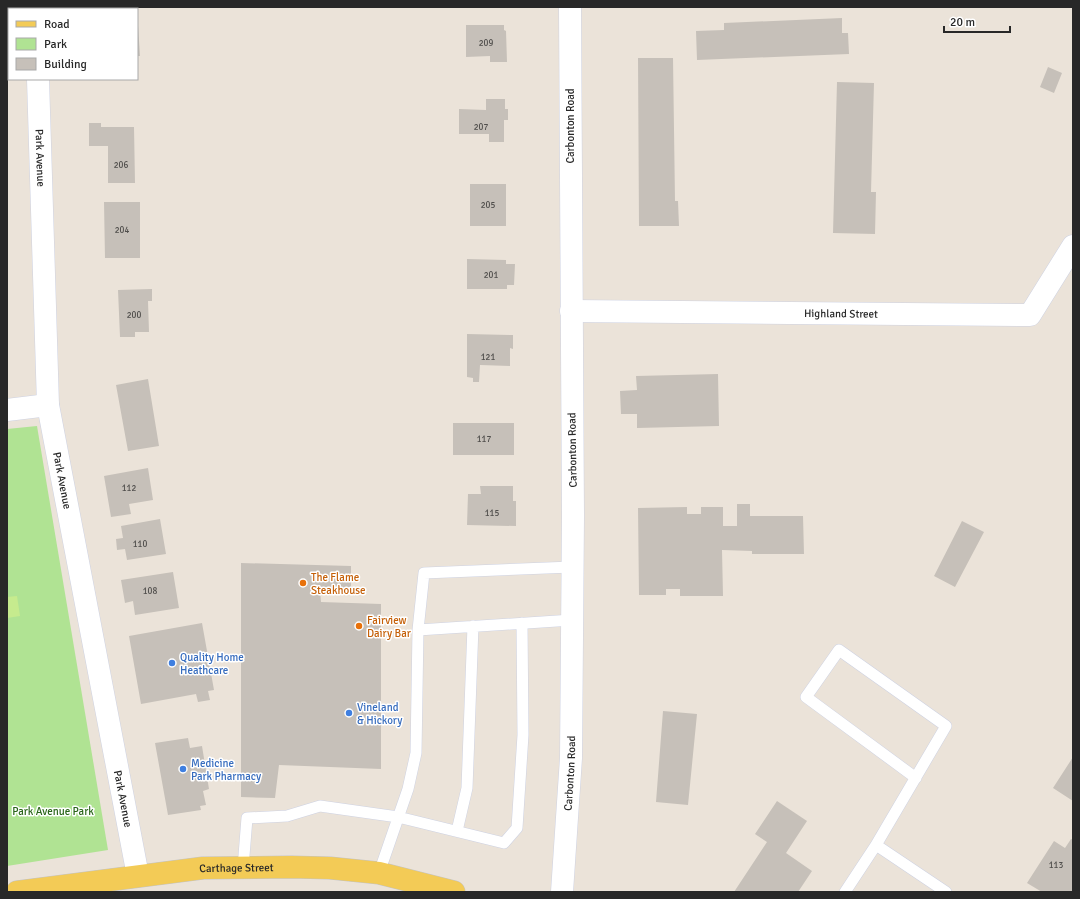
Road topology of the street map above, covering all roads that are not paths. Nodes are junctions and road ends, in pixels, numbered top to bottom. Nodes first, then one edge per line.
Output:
1 (570, 7) edge
2 (38, 80) edge
3 (1073, 246) edge
4 (571, 311) junction
5 (48, 405) junction
6 (7, 410) edge
7 (572, 567) junction
8 (572, 620) junction
9 (522, 623) junction
10 (473, 626) junction
11 (418, 630) junction
12 (916, 778) junction
13 (398, 817) junction
14 (457, 831) junction
15 (876, 845) junction
16 (243, 868) junction
17 (379, 873) junction
18 (138, 876) junction
19 (17, 892) edge
20 (454, 892) edge
21 (562, 892) edge
22 (845, 892) edge
23 (946, 892) edge

1 - 4 street, Carbonton Road
2 - 5 street, Park Avenue
3 - 4 street, Highland Street
4 - 7 street, Carbonton Road
5 - 6 street
5 - 18 street, Park Avenue
7 - 8 street, Carbonton Road
7 - 11 lane
8 - 9 lane
8 - 21 street, Carbonton Road
9 - 10 lane
9 - 14 lane
10 - 11 lane
10 - 14 lane
11 - 13 lane
12 - 12 lane
12 - 15 lane
13 - 14 lane
13 - 16 lane
13 - 17 lane
15 - 22 lane
15 - 23 lane
16 - 17 main road, Carthage Street
16 - 18 main road, Carthage Street
17 - 20 main road, Carthage Street
18 - 19 main road, Carthage Street

